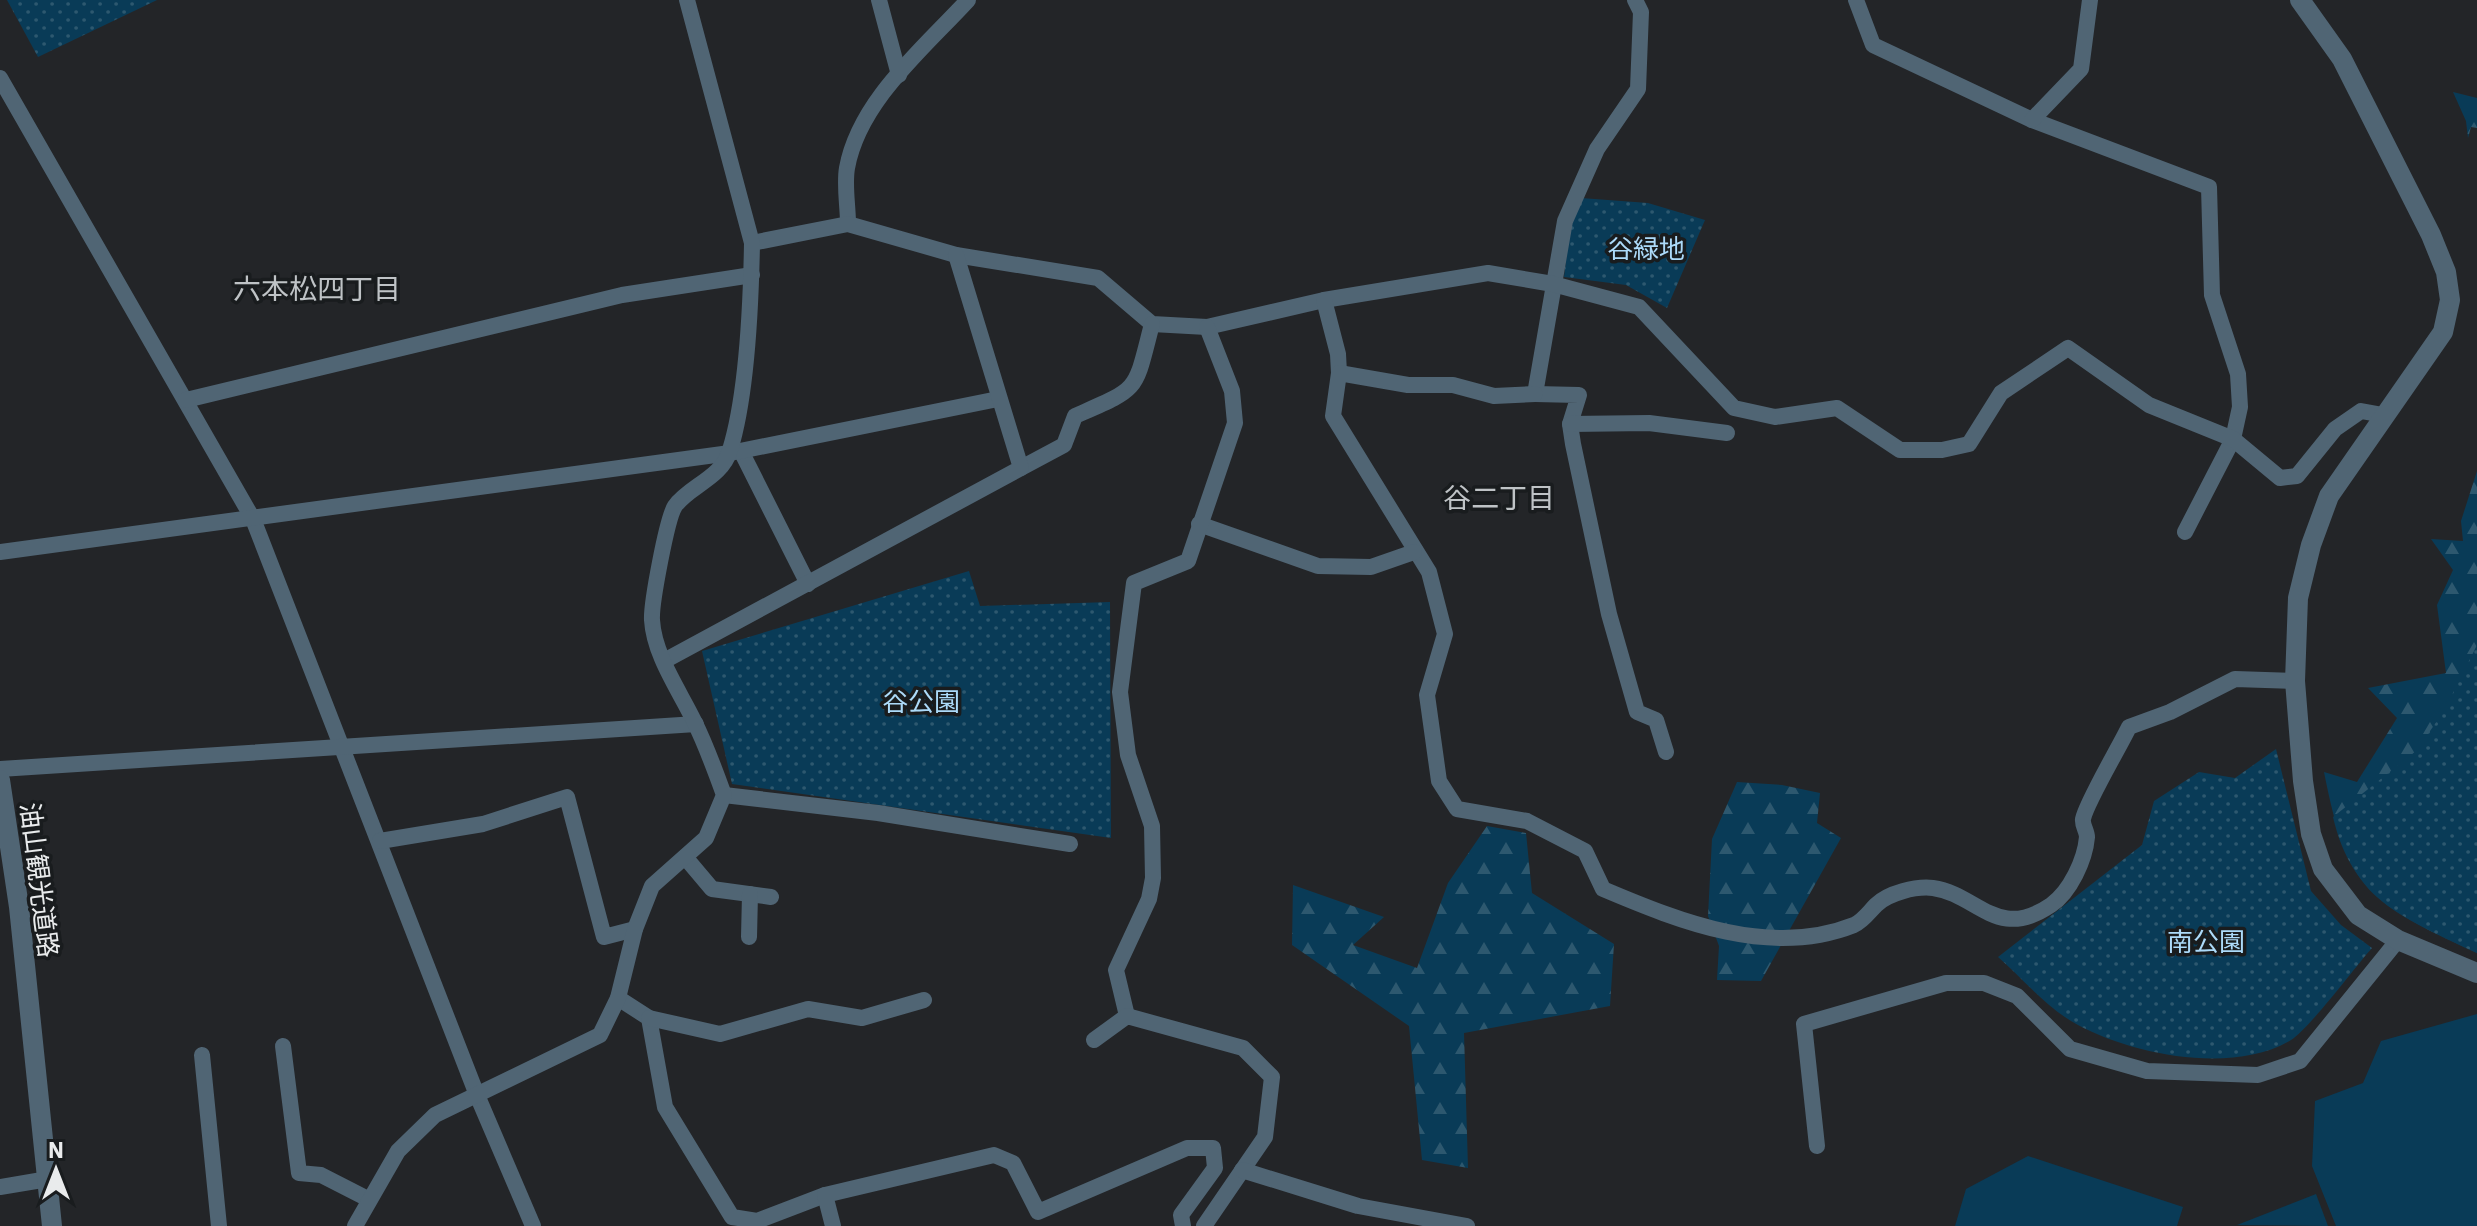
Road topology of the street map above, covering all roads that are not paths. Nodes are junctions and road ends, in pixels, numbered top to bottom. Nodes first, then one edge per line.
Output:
1 (687, 0) edge
2 (879, 0) edge
3 (968, 0) edge
4 (1635, 0) edge
5 (1856, 0) edge
6 (2090, 0) edge
7 (2300, 0) edge
8 (899, 75) junction
9 (0, 78) edge
10 (2032, 120) junction
11 (848, 224) junction
12 (752, 243) junction
13 (956, 255) junction
14 (752, 275) junction
15 (1553, 284) junction
16 (1324, 300) junction
17 (1152, 324) junction
18 (1207, 327) junction
19 (1339, 373) junction
20 (1535, 394) junction
21 (998, 399) junction
22 (186, 400) junction
23 (2383, 415) junction
24 (1570, 424) junction
25 (1727, 433) dead end
26 (2233, 439) junction
27 (735, 452) junction
28 (1021, 468) junction
29 (253, 519) junction
30 (1199, 524) junction
31 (2185, 532) dead end
32 (0, 552) edge
33 (1414, 552) junction
34 (808, 584) junction
35 (664, 661) junction
36 (2295, 681) junction
37 (696, 724) junction
38 (343, 745) junction
39 (1666, 752) dead end
40 (0, 769) edge
41 (0, 780) edge
42 (724, 795) junction
43 (380, 841) junction
44 (1070, 844) dead end
45 (685, 857) junction
46 (750, 894) junction
47 (771, 897) dead end
48 (635, 929) junction
49 (749, 937) dead end
50 (2398, 940) junction
51 (2477, 973) edge
52 (618, 998) junction
53 (924, 1000) dead end
54 (1127, 1016) junction
55 (649, 1018) junction
56 (1094, 1040) dead end
57 (283, 1046) dead end
58 (202, 1055) dead end
59 (477, 1095) junction
60 (1817, 1146) dead end
61 (1242, 1170) junction
62 (48, 1179) junction
63 (0, 1187) edge
64 (825, 1195) junction
65 (368, 1199) junction
66 (1040, 1219) edge
67 (732, 1221) edge
68 (52, 1226) edge
69 (219, 1226) edge
70 (355, 1226) edge
71 (533, 1226) edge
72 (833, 1226) edge
73 (1183, 1226) edge
74 (1204, 1226) edge
75 (1467, 1226) edge

1 - 12 street
2 - 8 street
3 - 8 street
4 - 15 street
5 - 10 street
6 - 10 street
7 - 23 street
8 - 11 street
9 - 22 street
10 - 26 street
11 - 12 street
11 - 13 street
12 - 14 street
13 - 17 street
13 - 21 street
14 - 22 street
14 - 27 street
15 - 16 street
15 - 20 street
15 - 26 street
16 - 18 street
16 - 19 street
17 - 18 street
17 - 28 street
18 - 30 street
19 - 20 street
19 - 33 street
20 - 24 street
21 - 27 street
21 - 28 street
22 - 29 street
23 - 26 street
23 - 36 street
24 - 25 street
24 - 39 street
26 - 31 street
27 - 29 street
27 - 34 street
27 - 35 street
28 - 34 street
29 - 32 street
29 - 38 street
30 - 33 street
30 - 54 street
33 - 36 street
34 - 35 street
35 - 37 street
36 - 50 street
37 - 38 street
37 - 42 street
38 - 40 street
38 - 43 street
41 - 62 street, 油山観光道路
42 - 44 street
42 - 45 street
43 - 48 street
43 - 59 street
45 - 46 street
45 - 48 street
46 - 47 street
46 - 49 street
48 - 52 street
50 - 51 street
50 - 60 street
52 - 55 street
52 - 59 street
53 - 55 street
54 - 56 street
54 - 61 street
55 - 67 street
57 - 65 street
58 - 69 street
59 - 65 street
59 - 71 street
61 - 74 street
61 - 75 street
62 - 63 street
62 - 68 street, 油山観光道路
64 - 66 street
64 - 67 street
64 - 72 street
65 - 70 street
66 - 73 street

